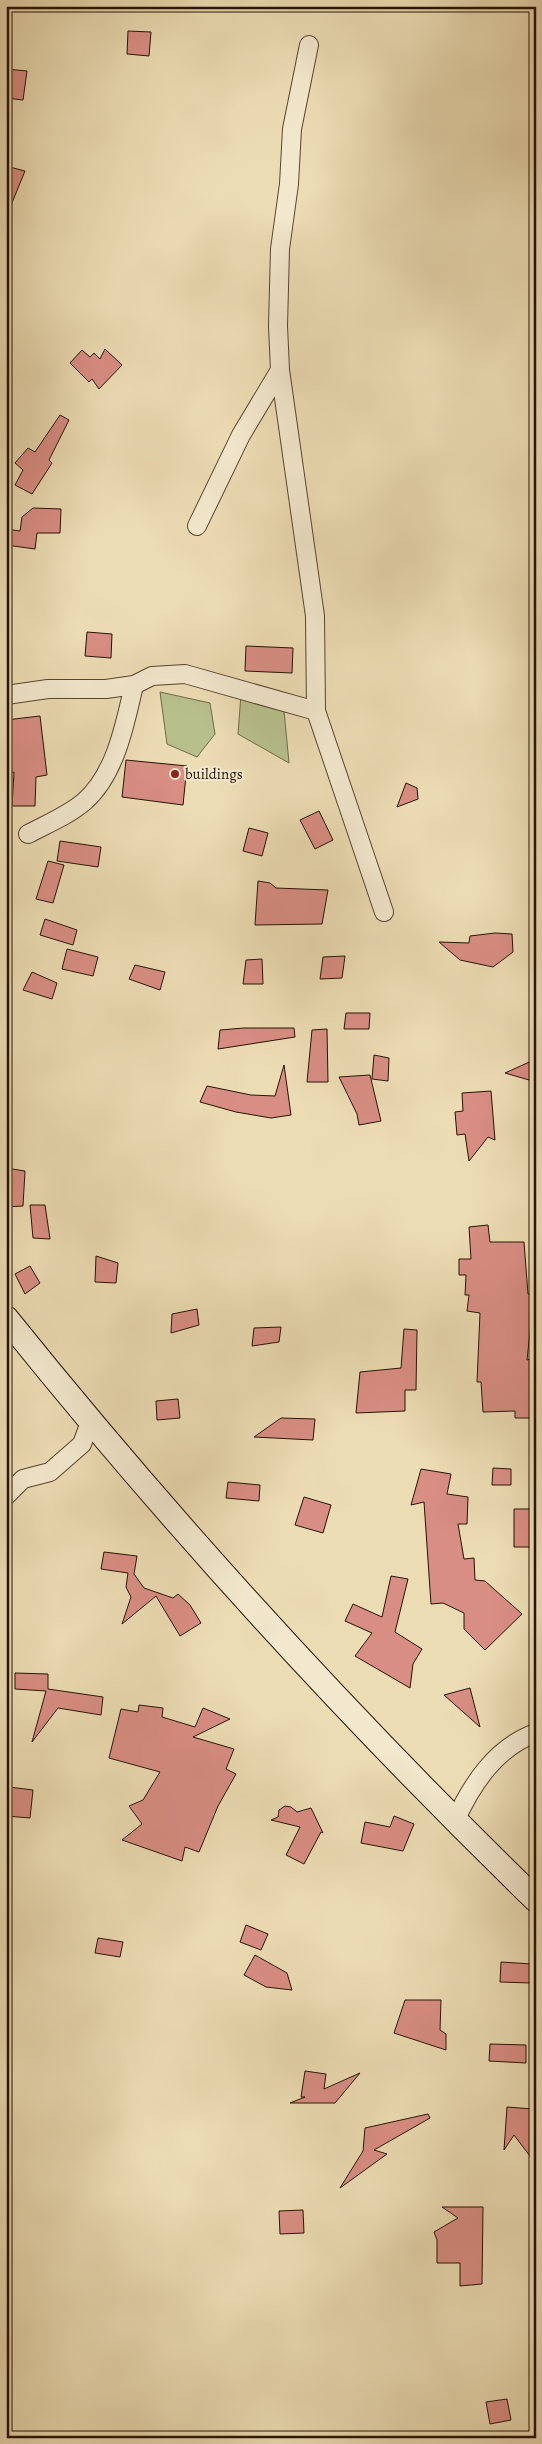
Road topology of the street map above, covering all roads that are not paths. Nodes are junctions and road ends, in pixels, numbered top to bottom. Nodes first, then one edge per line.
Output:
1 (308, 45) dead end
2 (280, 370) junction
3 (197, 526) dead end
4 (134, 685) junction
5 (6, 695) edge
6 (316, 711) junction
7 (28, 834) dead end
8 (384, 912) dead end
9 (6, 1318) edge
10 (90, 1422) junction
11 (6, 1496) edge
12 (536, 1732) edge
13 (455, 1821) junction
14 (536, 1900) edge

1 - 2 street
2 - 3 street
2 - 6 street
4 - 5 street
4 - 6 street
4 - 7 street
6 - 8 street
9 - 10 main road
10 - 11 street
10 - 13 main road
12 - 13 street
13 - 14 main road

